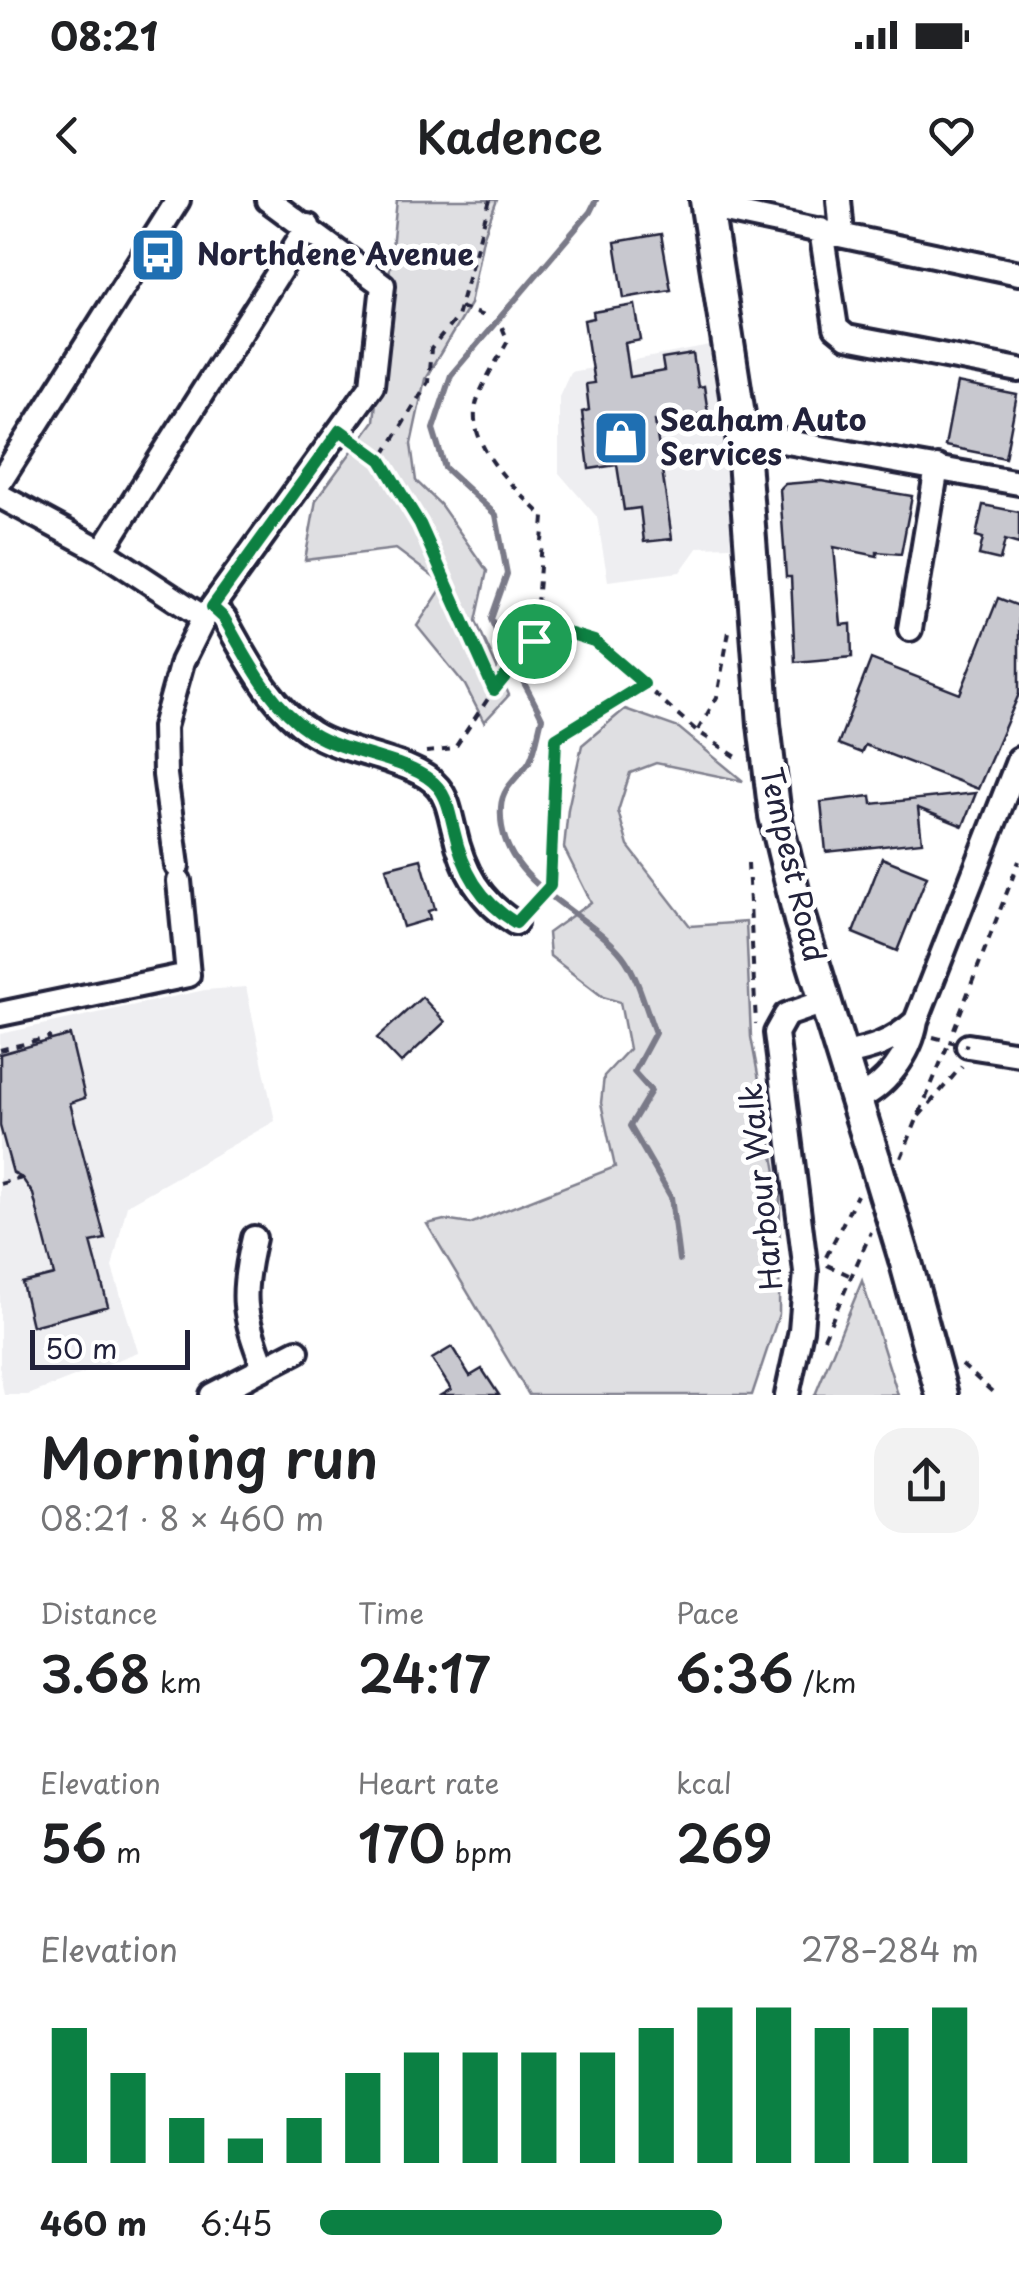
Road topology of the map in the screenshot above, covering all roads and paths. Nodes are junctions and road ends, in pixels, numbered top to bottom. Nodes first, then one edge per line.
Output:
1 (178, 200) edge
2 (268, 200) edge
3 (490, 200) edge
4 (839, 200) edge
5 (707, 203) edge
6 (308, 226) junction
7 (832, 232) junction
8 (1019, 273) edge
9 (460, 307) junction
10 (489, 318) dead end
11 (502, 327) dead end
12 (1019, 370) edge
13 (340, 430) junction
14 (742, 434) junction
15 (381, 460) junction
16 (937, 467) junction
17 (0, 482) edge
18 (1019, 484) edge
19 (0, 496) edge
20 (102, 551) junction
21 (756, 601) junction
22 (208, 613) junction
23 (910, 629) dead end
24 (534, 641) junction
25 (644, 684) junction
26 (496, 688) junction
27 (698, 732) junction
28 (454, 749) dead end
29 (1019, 759) edge
30 (741, 760) dead end
31 (1019, 861) edge
32 (748, 863) dead end
33 (516, 923) joint
34 (824, 1002) junction
35 (0, 1014) edge
36 (756, 1020) dead end
37 (924, 1032) junction
38 (51, 1037) dead end
39 (973, 1047) junction
40 (0, 1050) edge
41 (840, 1054) junction
42 (1019, 1054) edge
43 (854, 1100) junction
44 (916, 1120) junction
45 (884, 1167) junction
46 (22, 1178) dead end
47 (0, 1184) edge
48 (860, 1191) dead end
49 (872, 1227) dead end
50 (254, 1238) dead end
51 (823, 1264) junction
52 (817, 1272) dead end
53 (852, 1276) junction
54 (822, 1342) dead end
55 (298, 1351) dead end
56 (956, 1360) dead end
57 (264, 1368) junction
58 (212, 1395) edge
59 (788, 1395) edge
60 (942, 1395) edge
61 (996, 1395) edge

1 - 17 street
2 - 6 street
3 - 9 path
4 - 7 street
5 - 7 street
5 - 14 main road, Tempest Road
6 - 13 street
6 - 20 street
7 - 8 street
7 - 12 street
9 - 10 path
9 - 15 path
11 - 24 path
13 - 15 path
13 - 22 street
14 - 16 street
14 - 21 main road, Tempest Road
15 - 26 path
16 - 18 street
16 - 23 street
19 - 20 street
20 - 22 street
21 - 27 path
21 - 34 main road, Tempest Road
22 - 33 street
22 - 35 street
24 - 25 path
24 - 26 path
25 - 27 path
25 - 33 path
26 - 28 path
27 - 30 path
29 - 37 street
31 - 44 path
32 - 36 path
34 - 41 main road, Tempest Road
34 - 59 street, Harbour Walk
37 - 39 path, bridge
37 - 41 street
37 - 43 street
38 - 40 path
39 - 42 street
39 - 44 path
41 - 43 main road, Tempest Road
43 - 45 main road, Tempest Road
44 - 45 path
45 - 60 main road, Tempest Road, bridge
46 - 47 path
48 - 51 path
49 - 53 path
50 - 57 street
51 - 52 path
51 - 53 path
53 - 54 path
55 - 57 street
56 - 61 path
57 - 58 street

